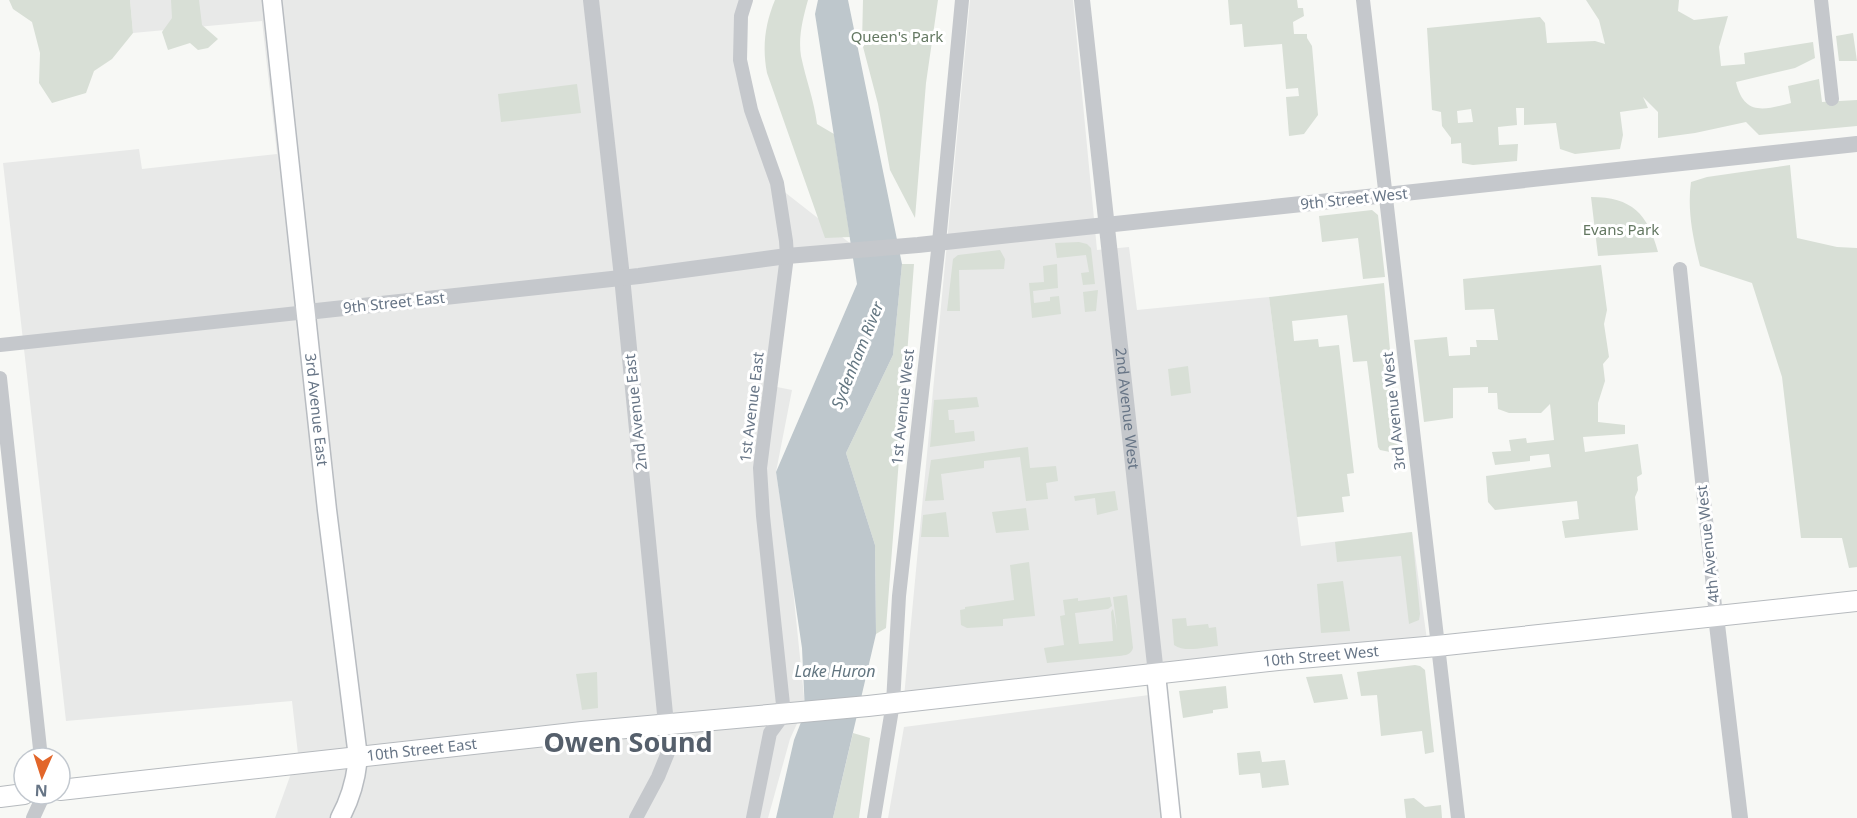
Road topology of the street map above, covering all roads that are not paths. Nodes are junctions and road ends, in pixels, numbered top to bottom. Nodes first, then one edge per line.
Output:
1 (272, 0) edge
2 (591, 0) edge
3 (746, 0) edge
4 (963, 0) edge
5 (1082, 0) edge
6 (1363, 0) edge
7 (1821, 0) edge
8 (1832, 99) dead end
9 (1857, 144) edge
10 (1386, 195) junction
11 (1108, 224) junction
12 (939, 242) junction
13 (787, 256) junction
14 (1680, 269) dead end
15 (622, 277) junction
16 (307, 312) junction
17 (0, 345) edge
18 (0, 378) edge
19 (1857, 601) edge
20 (1716, 616) junction
21 (1437, 646) junction
22 (1156, 674) junction
23 (893, 704) junction
24 (784, 714) junction
25 (666, 724) junction
26 (40, 746) edge
27 (358, 757) junction
28 (72, 789) edge
29 (340, 818) edge
30 (636, 818) edge
31 (753, 818) edge
32 (874, 818) edge
33 (1172, 818) edge
34 (1458, 818) edge
35 (1740, 818) edge

1 - 16 main road, 3rd Avenue East
2 - 15 street, 2nd Avenue East
3 - 13 street, 1st Avenue East
4 - 12 street, 1st Avenue West
5 - 11 street, 2nd Avenue West
6 - 10 street, 3rd Avenue West
7 - 8 street
9 - 10 street, 9th Street West
10 - 11 street, 9th Street West
10 - 21 street, 3rd Avenue West
11 - 12 street, 9th Street West
11 - 22 street, 2nd Avenue West
12 - 13 street, 9th Street West
12 - 23 street, 1st Avenue West
13 - 15 street, 9th Street East
13 - 24 street, 1st Avenue East
14 - 20 street, 4th Avenue West
15 - 16 street, 9th Street East
15 - 25 street, 2nd Avenue East
16 - 17 street, 9th Street East
16 - 27 main road, 3rd Avenue East
18 - 26 street
19 - 20 main road, 10th Street West
20 - 21 main road, 10th Street West
20 - 35 street, 4th Avenue West
21 - 22 main road, 10th Street West
21 - 34 street, 3rd Avenue West
22 - 23 main road, 10th Street West
22 - 33 main road, 2nd Avenue West
23 - 24 main road, 10th Street West
23 - 32 street, 1st Avenue West
24 - 25 main road, 10th Street East
24 - 31 street
25 - 27 main road, 10th Street East
25 - 30 street, 2nd Avenue East
27 - 28 main road, 10th Street East
27 - 29 main road, 3rd Avenue East

